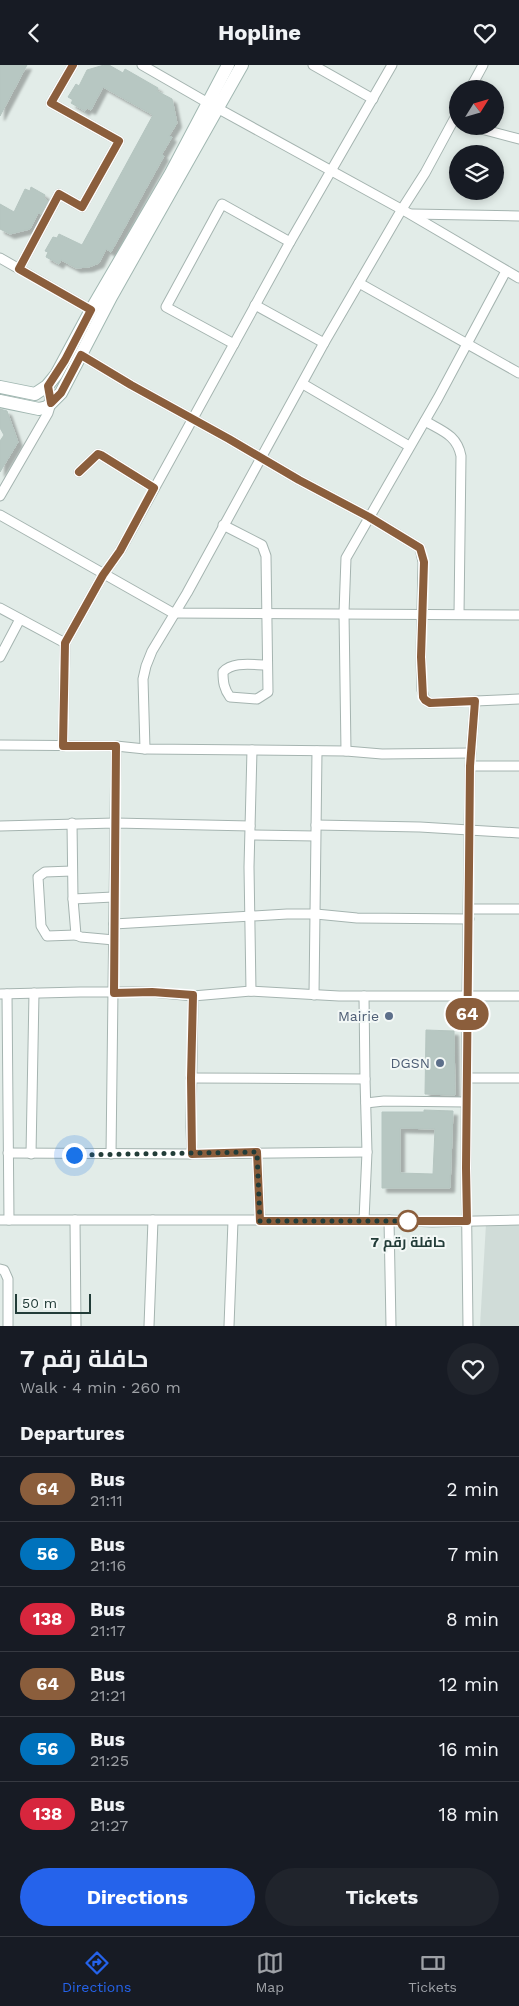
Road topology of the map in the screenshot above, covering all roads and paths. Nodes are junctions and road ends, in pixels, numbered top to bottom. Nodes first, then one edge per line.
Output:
1 (73, 65) edge
2 (142, 65) edge
3 (228, 65) edge
4 (242, 65) edge
5 (313, 65) edge
6 (392, 65) edge
7 (483, 65) edge
8 (475, 80) edge
9 (373, 99) junction
10 (213, 106) junction
11 (449, 132) edge
12 (504, 135) edge
13 (519, 139) edge
14 (331, 171) junction
15 (402, 209) junction
16 (410, 214) junction
17 (519, 216) edge
18 (290, 242) junction
19 (0, 258) edge
20 (19, 269) junction
21 (506, 271) junction
22 (519, 279) edge
23 (359, 283) junction
24 (255, 305) junction
25 (91, 310) junction
26 (324, 343) junction
27 (468, 343) junction
28 (234, 344) junction
29 (81, 355) junction
30 (519, 373) edge
31 (303, 384) junction
32 (48, 386) junction
33 (0, 387) edge
34 (0, 401) edge
35 (51, 403) junction
36 (194, 418) junction
37 (425, 421) junction
38 (409, 446) junction
39 (262, 458) junction
40 (79, 472) dead end
41 (0, 476) edge
42 (8, 481) junction
43 (154, 488) junction
44 (0, 495) edge
45 (0, 515) edge
46 (369, 517) junction
47 (223, 525) junction
48 (103, 575) junction
49 (0, 607) edge
50 (173, 613) junction
51 (266, 613) junction
52 (344, 613) junction
53 (422, 613) junction
54 (459, 614) junction
55 (519, 615) edge
56 (20, 619) junction
57 (65, 643) junction
58 (0, 657) edge
59 (267, 665) junction
60 (519, 699) edge
61 (475, 701) junction
62 (0, 745) edge
63 (63, 746) junction
64 (116, 746) junction
65 (145, 749) junction
66 (252, 750) junction
67 (317, 751) junction
68 (346, 751) junction
69 (471, 753) junction
70 (519, 765) edge
71 (470, 766) junction
72 (72, 823) junction
73 (115, 823) junction
74 (316, 825) junction
75 (0, 826) edge
76 (250, 831) junction
77 (469, 831) junction
78 (519, 833) edge
79 (316, 836) junction
80 (72, 871) junction
81 (113, 897) junction
82 (73, 899) junction
83 (469, 909) junction
84 (519, 909) edge
85 (316, 914) junction
86 (250, 915) junction
87 (469, 919) junction
88 (114, 924) junction
89 (76, 935) junction
90 (114, 939) junction
91 (251, 991) junction
92 (34, 993) junction
93 (114, 993) junction
94 (4, 994) edge
95 (193, 995) junction
96 (314, 995) junction
97 (364, 996) junction
98 (467, 996) junction
99 (519, 996) edge
100 (191, 1078) junction
101 (468, 1078) junction
102 (519, 1078) edge
103 (365, 1079) junction
104 (466, 1102) junction
105 (366, 1103) junction
106 (4, 1113) edge
107 (257, 1152) junction
108 (367, 1152) junction
109 (8, 1153) junction
110 (31, 1154) junction
111 (111, 1154) junction
112 (192, 1154) junction
113 (4, 1219) edge
114 (75, 1220) junction
115 (153, 1220) junction
116 (364, 1220) junction
117 (389, 1220) junction
118 (519, 1220) edge
119 (233, 1221) junction
120 (260, 1221) junction
121 (467, 1221) junction
122 (0, 1269) edge
123 (8, 1326) edge
124 (76, 1326) edge
125 (149, 1326) edge
126 (229, 1326) edge
127 (391, 1326) edge
128 (468, 1326) edge

1 - 20 street
2 - 10 street
3 - 10 main road
4 - 10 main road
5 - 9 street
6 - 9 street
7 - 8 street
9 - 14 street
10 - 14 street
10 - 25 main road
10 - 29 main road
11 - 15 street
12 - 13 street
14 - 15 street
14 - 18 street
15 - 16 street
15 - 23 street
16 - 17 street
16 - 21 street
18 - 24 street
18 - 28 street
19 - 20 street
20 - 25 street
21 - 22 street
21 - 27 street
23 - 26 street
23 - 27 street
24 - 26 street
24 - 28 street
25 - 32 main road
26 - 31 street
27 - 30 street
27 - 37 street
28 - 36 street
29 - 35 main road
29 - 36 street
31 - 38 street
31 - 39 street
32 - 33 main road
32 - 35 street
34 - 35 main road
35 - 42 street
36 - 39 street
36 - 43 street
37 - 38 street
37 - 54 street
38 - 46 street
39 - 46 street
39 - 47 street
40 - 43 street
41 - 42 street
42 - 44 street
43 - 48 street
45 - 48 street
46 - 52 street
46 - 53 street
47 - 50 street
47 - 51 street
48 - 50 street
48 - 57 street
49 - 56 street
50 - 51 street
50 - 65 street
51 - 52 street
51 - 59 street
52 - 53 street
52 - 68 street
53 - 54 street
53 - 61 street
54 - 55 street
56 - 57 street
56 - 58 street
57 - 63 street
59 - 59 street
60 - 61 street
61 - 69 street
62 - 63 street
63 - 64 street
64 - 65 street
64 - 73 street
65 - 66 street
66 - 67 street
66 - 76 street
67 - 68 street
67 - 74 street
68 - 69 street
69 - 71 street
70 - 71 street
71 - 77 street
72 - 73 street
72 - 75 street
72 - 80 street
73 - 76 street
73 - 81 street
74 - 77 street
74 - 79 street
76 - 79 street
76 - 86 street
77 - 78 street
77 - 83 street
79 - 85 street
80 - 82 street
80 - 89 street
81 - 82 street
81 - 88 street
82 - 89 street
83 - 84 street
83 - 87 street
85 - 86 street
85 - 87 street
85 - 96 street
86 - 88 street
86 - 91 street
87 - 98 street
88 - 90 street
89 - 90 street
90 - 93 street
91 - 95 street
91 - 96 street
92 - 93 street
92 - 94 street
92 - 110 street
93 - 95 street
93 - 111 street
94 - 106 street
95 - 100 street
96 - 97 street
97 - 98 street
97 - 103 street
98 - 99 street
98 - 101 street
100 - 103 street
100 - 112 street
101 - 102 street
101 - 104 street
103 - 105 street
104 - 105 street
104 - 121 street
105 - 108 street
106 - 109 street
107 - 108 street
107 - 112 street
107 - 120 street
108 - 116 street
109 - 110 street
109 - 113 street
110 - 111 street
111 - 112 street
113 - 114 street
114 - 115 street
114 - 124 street
115 - 119 street
115 - 125 street
116 - 117 street
116 - 120 street
117 - 121 street
117 - 127 street
118 - 121 street
119 - 120 street
119 - 126 street
121 - 128 street
122 - 123 street

